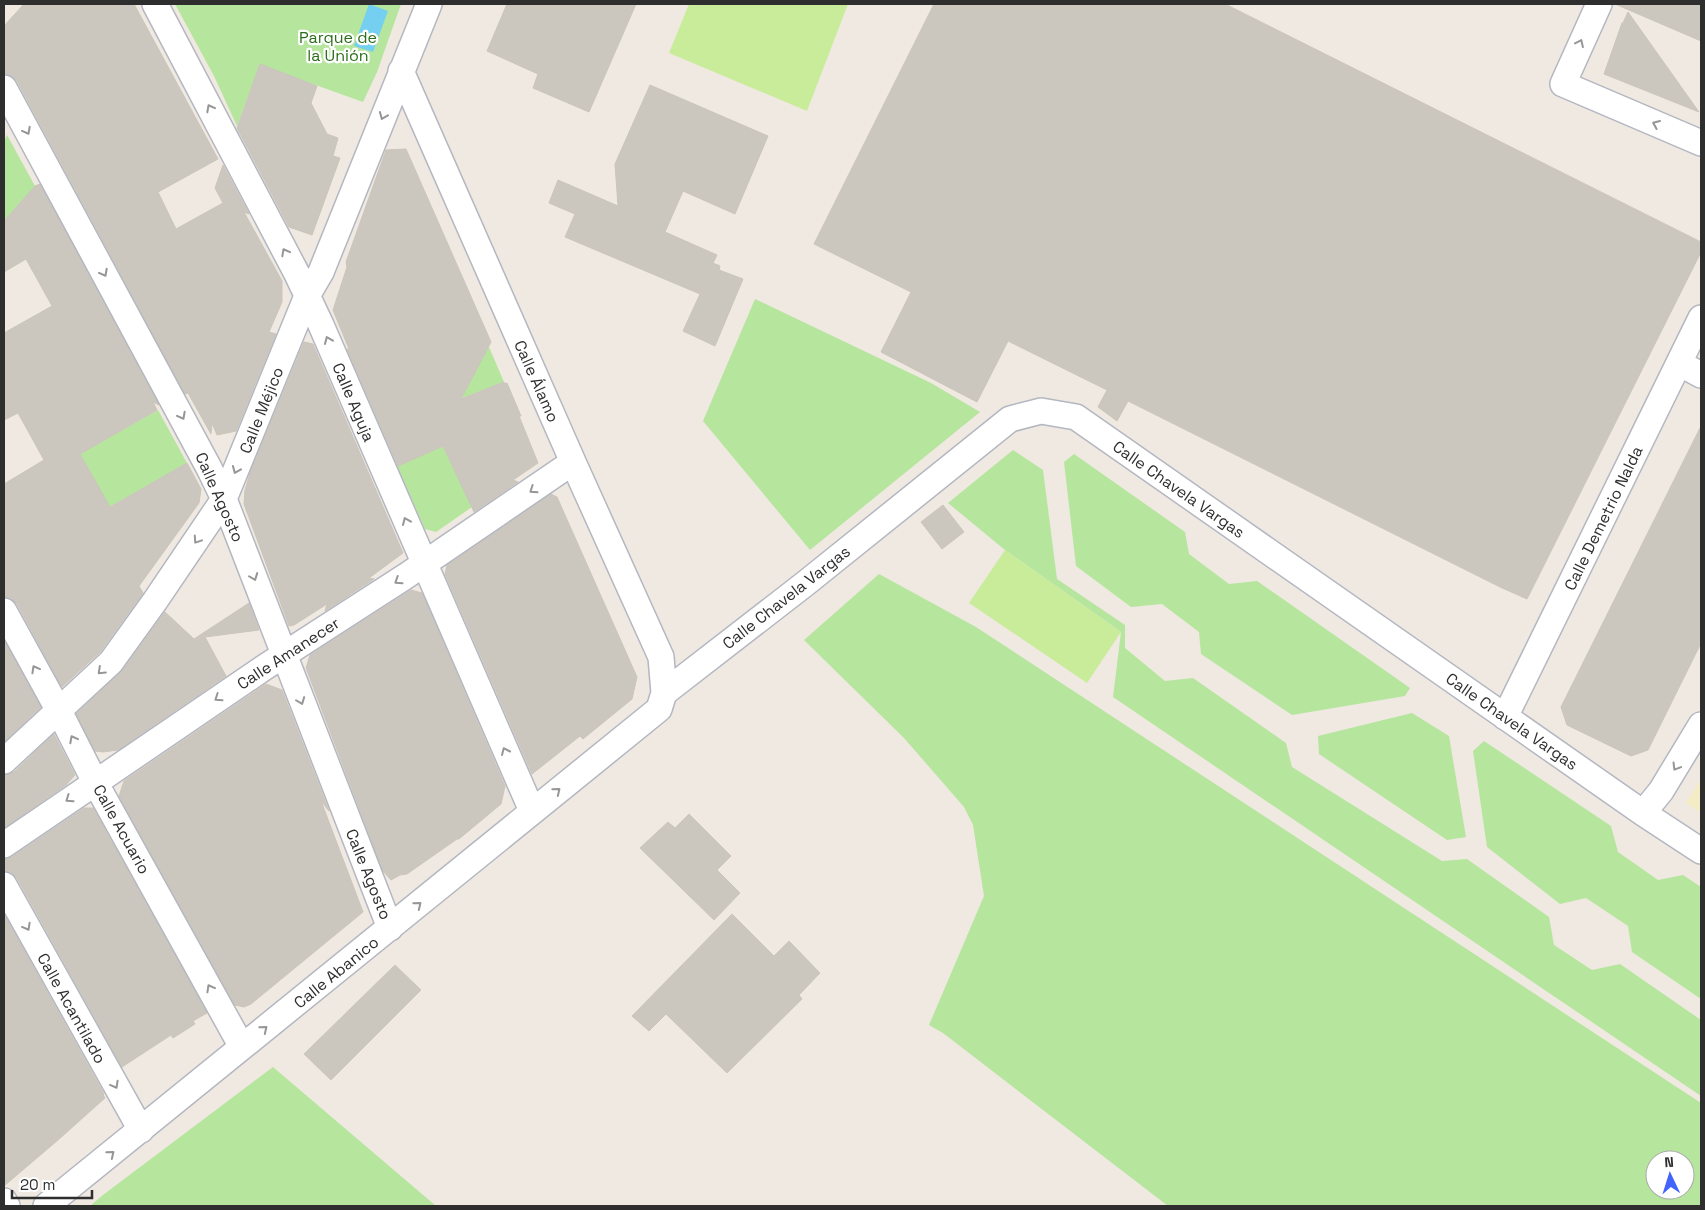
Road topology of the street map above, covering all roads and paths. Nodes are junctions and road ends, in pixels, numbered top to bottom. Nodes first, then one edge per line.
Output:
1 (154, 4) edge
2 (429, 4) edge
3 (1599, 4) edge
4 (401, 70) junction
5 (4, 88) edge
6 (1701, 143) edge
7 (307, 296) junction
8 (1701, 318) edge
9 (1679, 363) junction
10 (1701, 375) edge
11 (573, 462) junction
12 (224, 499) junction
13 (424, 564) junction
14 (4, 611) edge
15 (284, 655) junction
16 (664, 693) junction
17 (59, 711) junction
18 (1505, 717) junction
19 (1701, 725) edge
20 (4, 760) edge
21 (95, 782) junction
22 (532, 811) junction
23 (1643, 812) junction
24 (4, 845) edge
25 (1701, 851) edge
26 (4, 885) edge
27 (390, 928) junction
28 (242, 1046) junction
29 (140, 1130) junction
30 (4, 1201) edge
31 (7, 1206) edge
32 (46, 1206) edge

7 -> 1 street, Calle Aguja
2 - 4 street, Calle Méjico
6 -> 3 street
4 -> 7 street, Calle Méjico
4 - 11 street, Calle Álamo
5 -> 12 street, Calle Agosto
7 -> 12 street, Calle Méjico
13 -> 7 street, Calle Aguja
8 - 9 street, Calle Demetrio Nalda
9 - 10 street
9 - 18 street, Calle Demetrio Nalda
11 -> 13 street, Calle Amanecer
11 - 16 street, Calle Álamo
12 -> 15 street, Calle Agosto
12 -> 17 street, Calle Méjico
13 -> 15 street, Calle Amanecer
22 -> 13 street, Calle Aguja
17 -> 14 street, Calle Acuario
15 -> 21 street, Calle Amanecer
15 -> 27 street, Calle Agosto
16 - 18 street, Calle Chavela Vargas
22 -> 16 street, Calle Abanico
17 - 20 street, Calle Méjico
21 -> 17 street, Calle Acuario
18 - 23 street, Calle Chavela Vargas
19 -> 23 street
21 -> 24 street, Calle Amanecer
28 -> 21 street, Calle Acuario
27 -> 22 street, Calle Abanico
23 - 25 street, Calle Chavela Vargas
26 -> 29 street, Calle Acantilado
28 -> 27 street, Calle Abanico
28 - 29 street, Calle Abanico
32 -> 29 street, Calle Abanico
30 - 31 street

